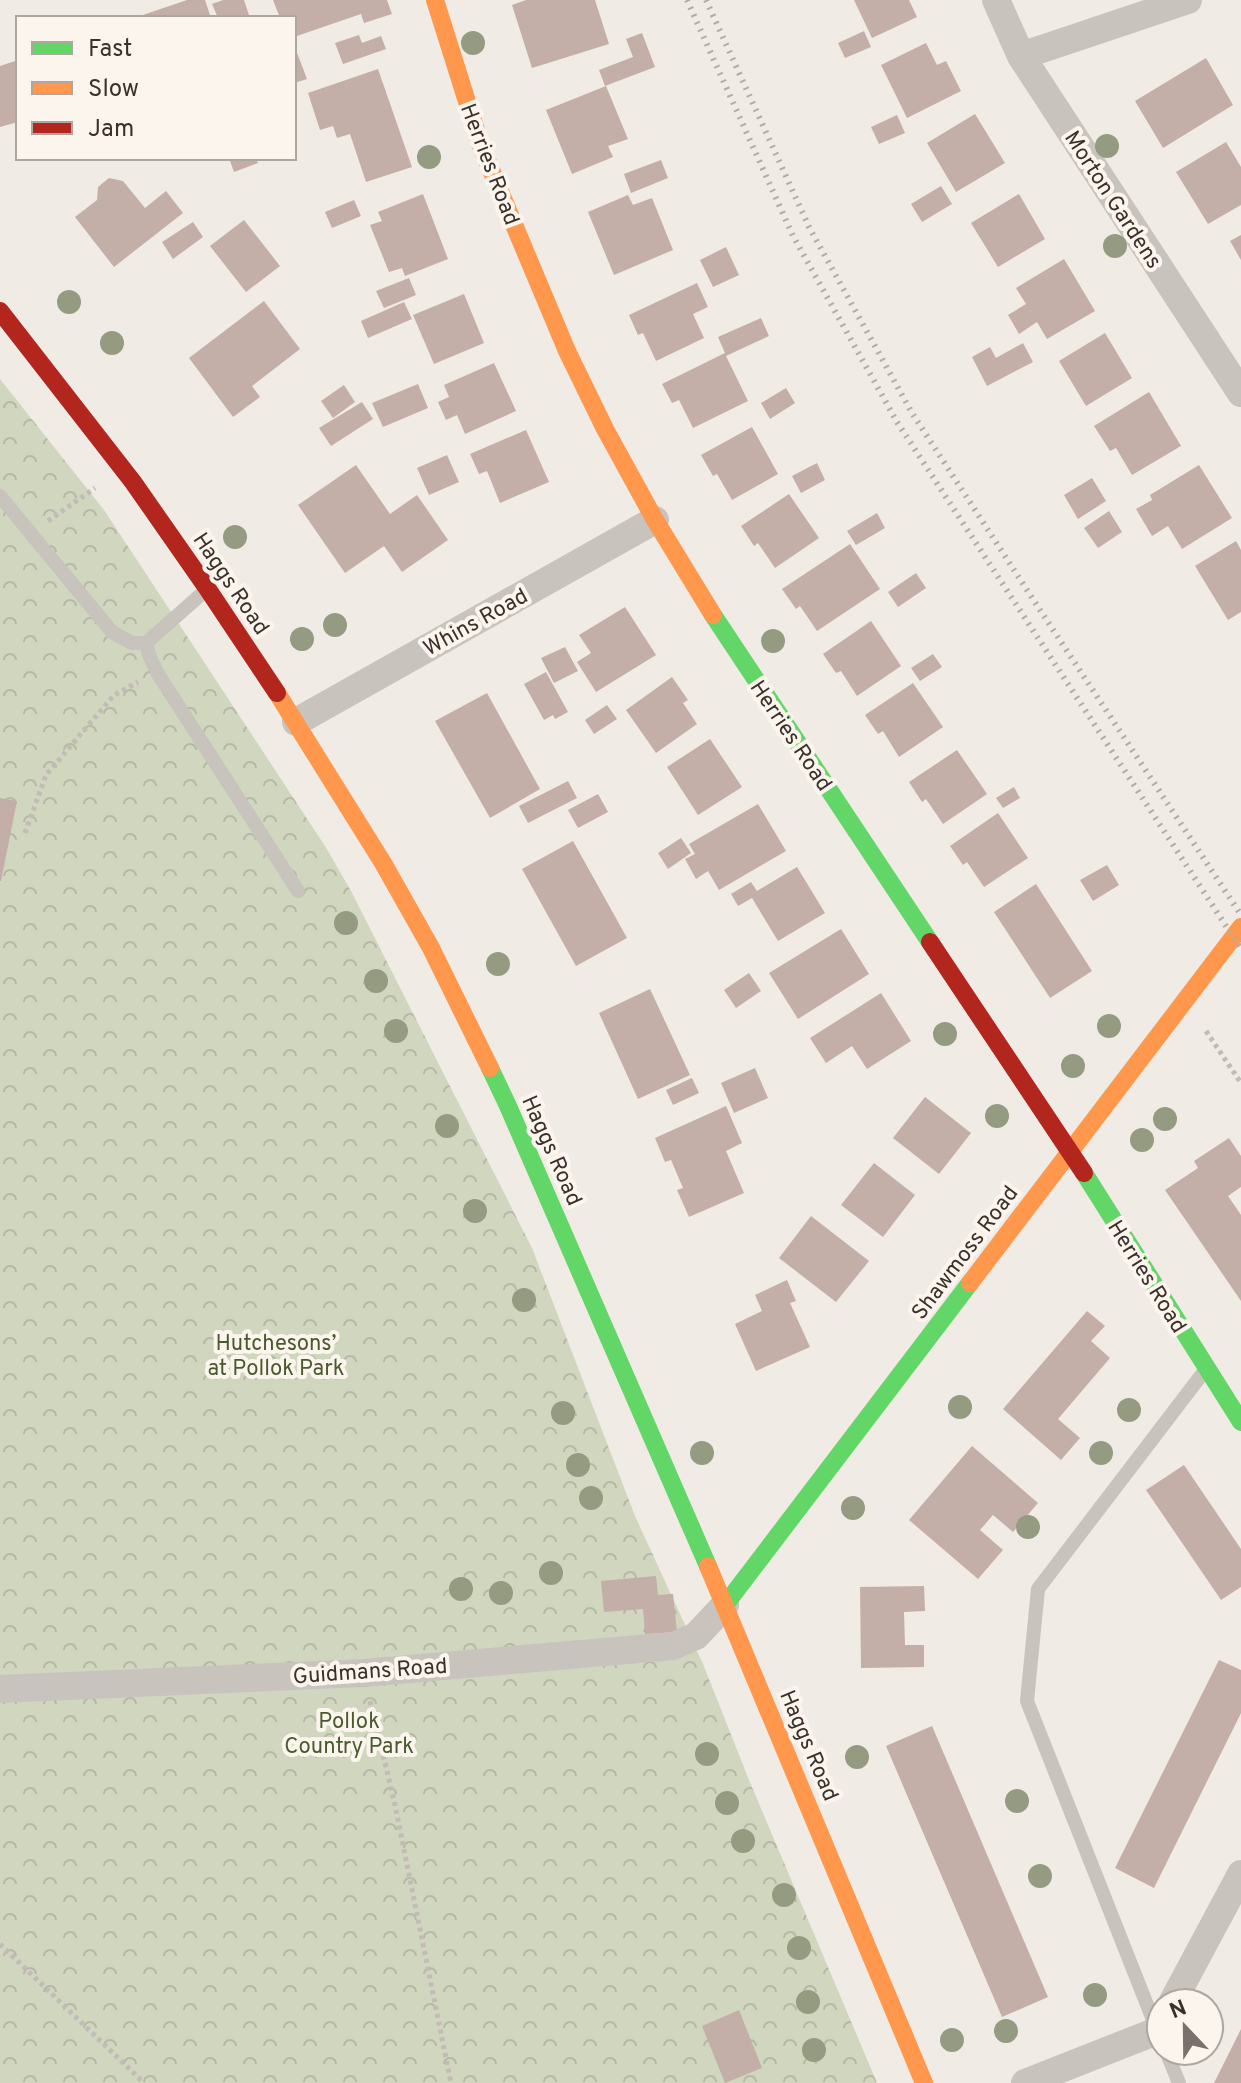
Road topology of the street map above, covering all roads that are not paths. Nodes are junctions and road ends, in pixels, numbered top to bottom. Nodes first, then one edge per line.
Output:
1 (435, 0) edge
2 (996, 0) edge
3 (1188, 0) edge
4 (1021, 56) junction
5 (0, 311) edge
6 (1241, 393) edge
7 (0, 496) edge
8 (655, 520) junction
9 (207, 588) junction
10 (146, 643) junction
11 (296, 722) junction
12 (298, 891) dead end
13 (1241, 927) edge
14 (1070, 1151) junction
15 (1207, 1369) junction
16 (1241, 1422) edge
17 (725, 1605) junction
18 (0, 1689) edge
19 (1241, 1874) edge
20 (1181, 1987) edge
21 (1145, 1996) edge
22 (1145, 2042) edge
23 (924, 2083) edge
24 (1025, 2083) edge

1 - 8 street, Herries Road
2 - 4 street, Morton Gardens
3 - 4 street
4 - 6 street, Morton Gardens
5 - 9 street, Haggs Road
7 - 10 lane
8 - 11 street, Whins Road
8 - 14 street, Herries Road
9 - 10 lane
9 - 11 street, Haggs Road
10 - 12 lane
11 - 17 street, Haggs Road
13 - 14 street, Shawmoss Road
14 - 15 street, Herries Road
14 - 17 street, Shawmoss Road
15 - 16 street, Herries Road
15 - 21 lane
17 - 18 street, Guidmans Road
17 - 23 street, Haggs Road
19 - 20 street
22 - 24 street

